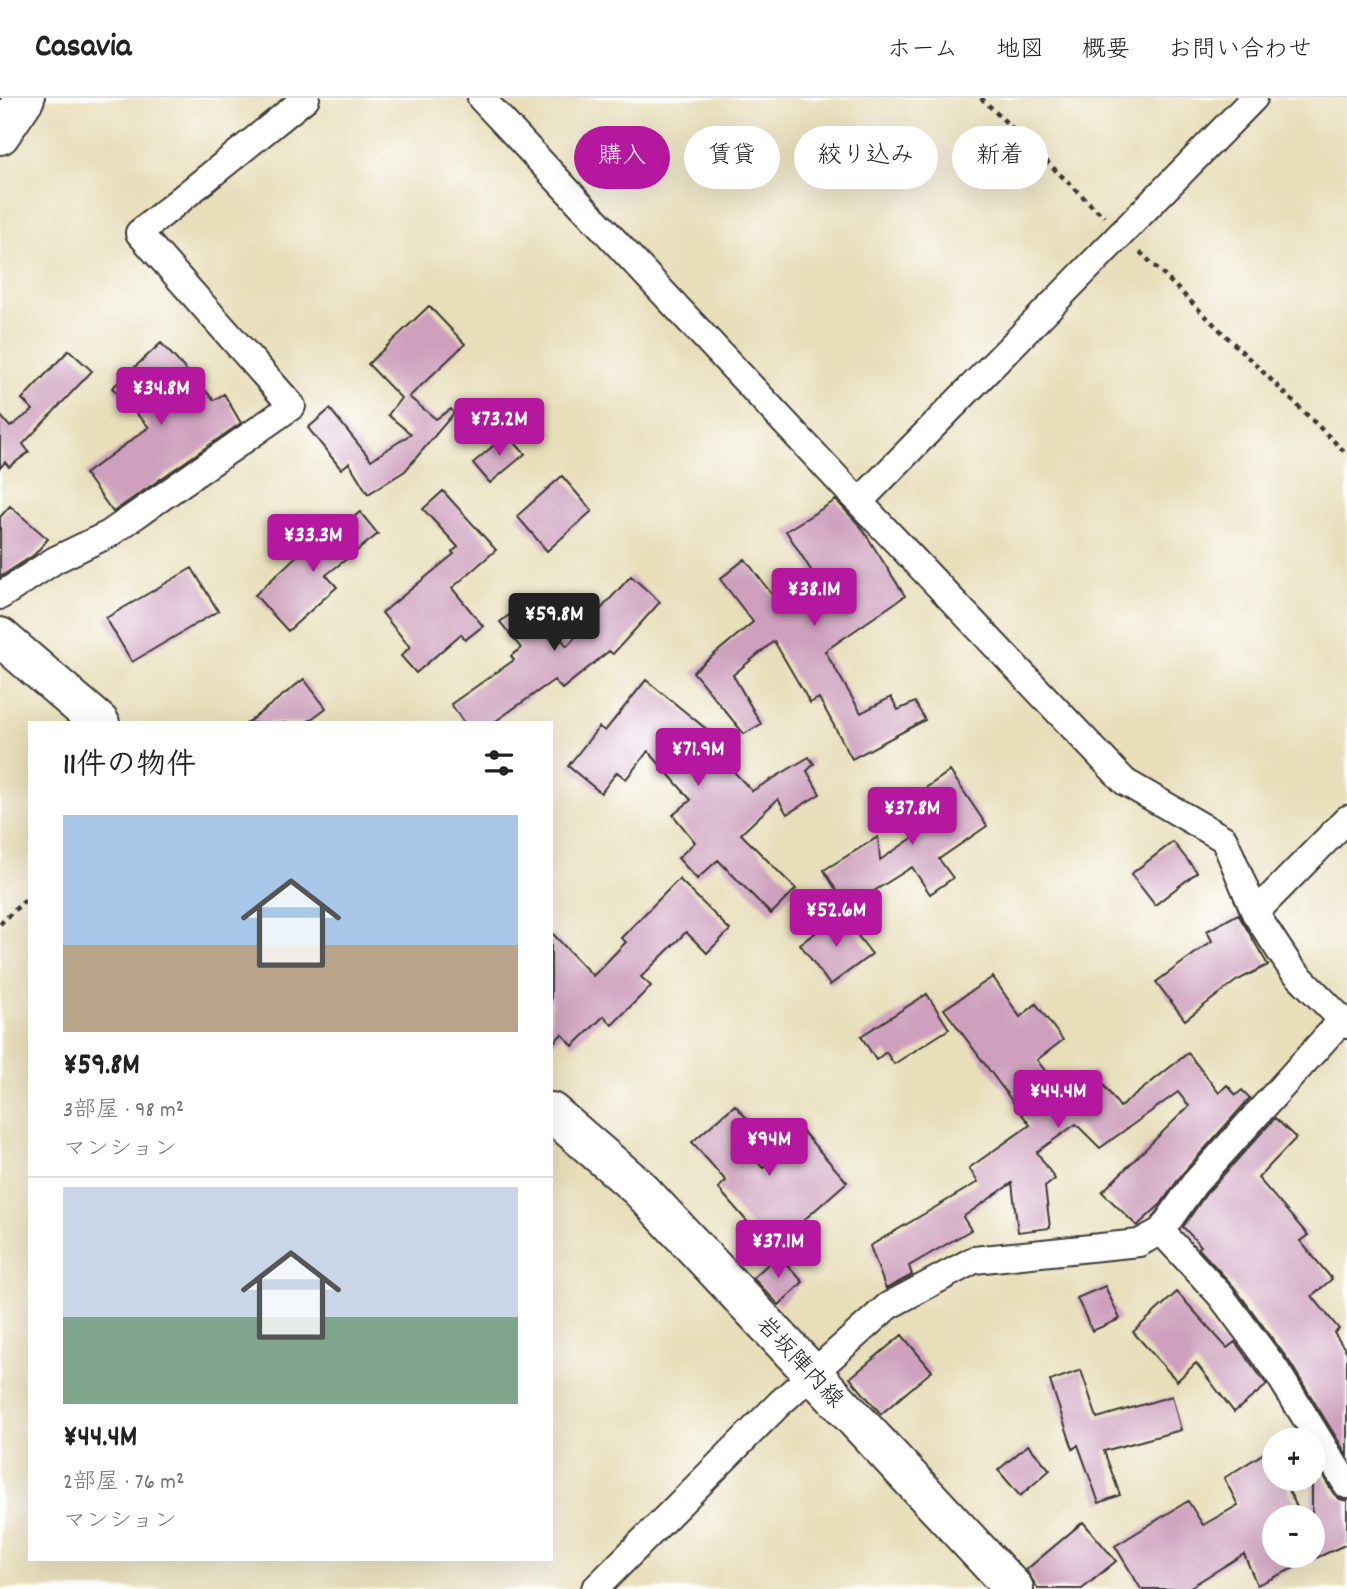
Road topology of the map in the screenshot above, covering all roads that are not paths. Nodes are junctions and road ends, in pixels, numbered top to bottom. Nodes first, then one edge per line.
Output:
1 (25, 98) edge
2 (306, 98) edge
3 (481, 98) edge
4 (1254, 98) edge
5 (0, 135) edge
6 (859, 502) junction
7 (0, 596) edge
8 (0, 638) edge
9 (98, 721) edge
10 (1347, 819) edge
11 (1255, 913) junction
12 (1344, 1023) edge
13 (553, 1114) edge
14 (1161, 1231) junction
15 (814, 1374) junction
16 (1347, 1485) edge
17 (596, 1589) edge
18 (1014, 1589) edge

1 - 5 main road
2 - 7 street
3 - 6 street
4 - 6 street
6 - 11 street
8 - 9 main road
10 - 11 street
11 - 12 street
12 - 14 street
13 - 15 main road, 岩坂陣内線
14 - 15 street
14 - 16 street
15 - 17 street
15 - 18 main road, 岩坂陣内線

